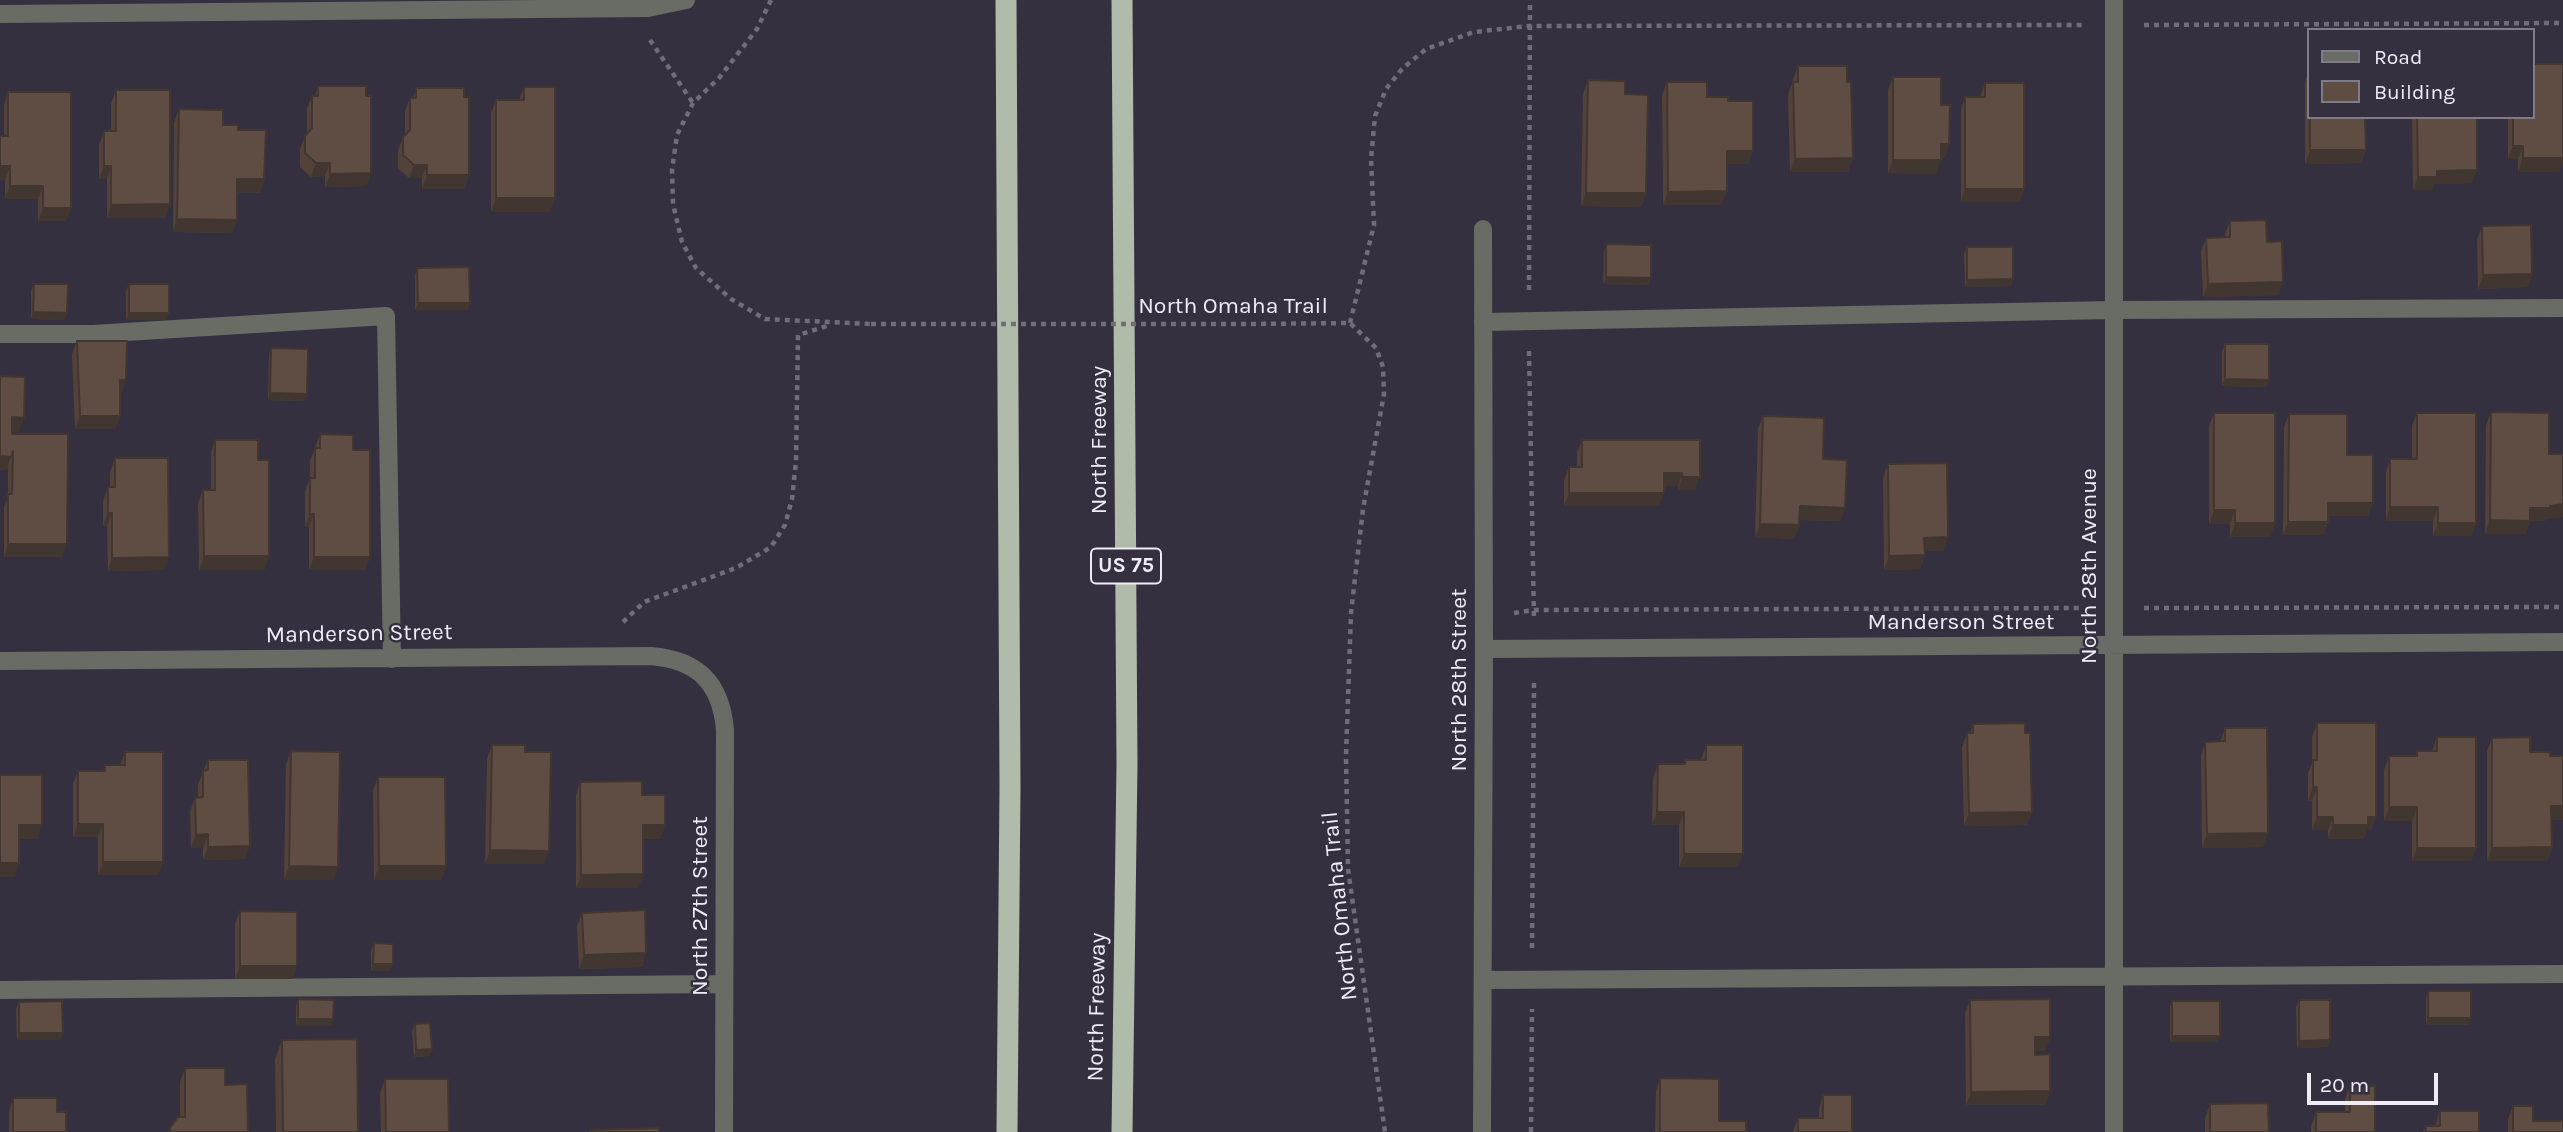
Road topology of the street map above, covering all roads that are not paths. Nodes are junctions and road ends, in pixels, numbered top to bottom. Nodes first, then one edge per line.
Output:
1 (686, 0) edge
2 (1006, 0) edge
3 (1122, 0) edge
4 (2114, 0) edge
5 (0, 14) edge
6 (1483, 229) dead end
7 (2563, 308) edge
8 (2112, 310) junction
9 (1483, 322) junction
10 (0, 334) edge
11 (2563, 642) edge
12 (2114, 645) junction
13 (1484, 649) junction
14 (392, 659) junction
15 (0, 662) edge
16 (710, 683) joint
17 (2563, 974) edge
18 (2114, 978) junction
19 (1483, 981) junction
20 (724, 984) junction
21 (0, 990) edge
22 (724, 1132) edge
23 (1007, 1132) edge
24 (1122, 1132) edge
25 (1482, 1132) edge
26 (2114, 1132) edge

1 - 5 street
2 - 23 highway
3 - 24 highway, North Freeway / US 75
4 - 8 street, North 28th Avenue
6 - 9 street, North 28th Street
7 - 8 street
8 - 9 street
8 - 12 street, North 28th Avenue
9 - 13 street, North 28th Street
10 - 14 street
11 - 12 street, Manderson Street
12 - 13 street, Manderson Street
12 - 18 street, North 28th Avenue
13 - 19 street, North 28th Street
14 - 15 street, Manderson Street
14 - 16 street, Manderson Street
16 - 20 street, North 27th Street
17 - 18 street
18 - 19 street
18 - 26 street, North 28th Avenue
19 - 25 street, North 28th Street
20 - 21 street
20 - 22 street, North 27th Street

